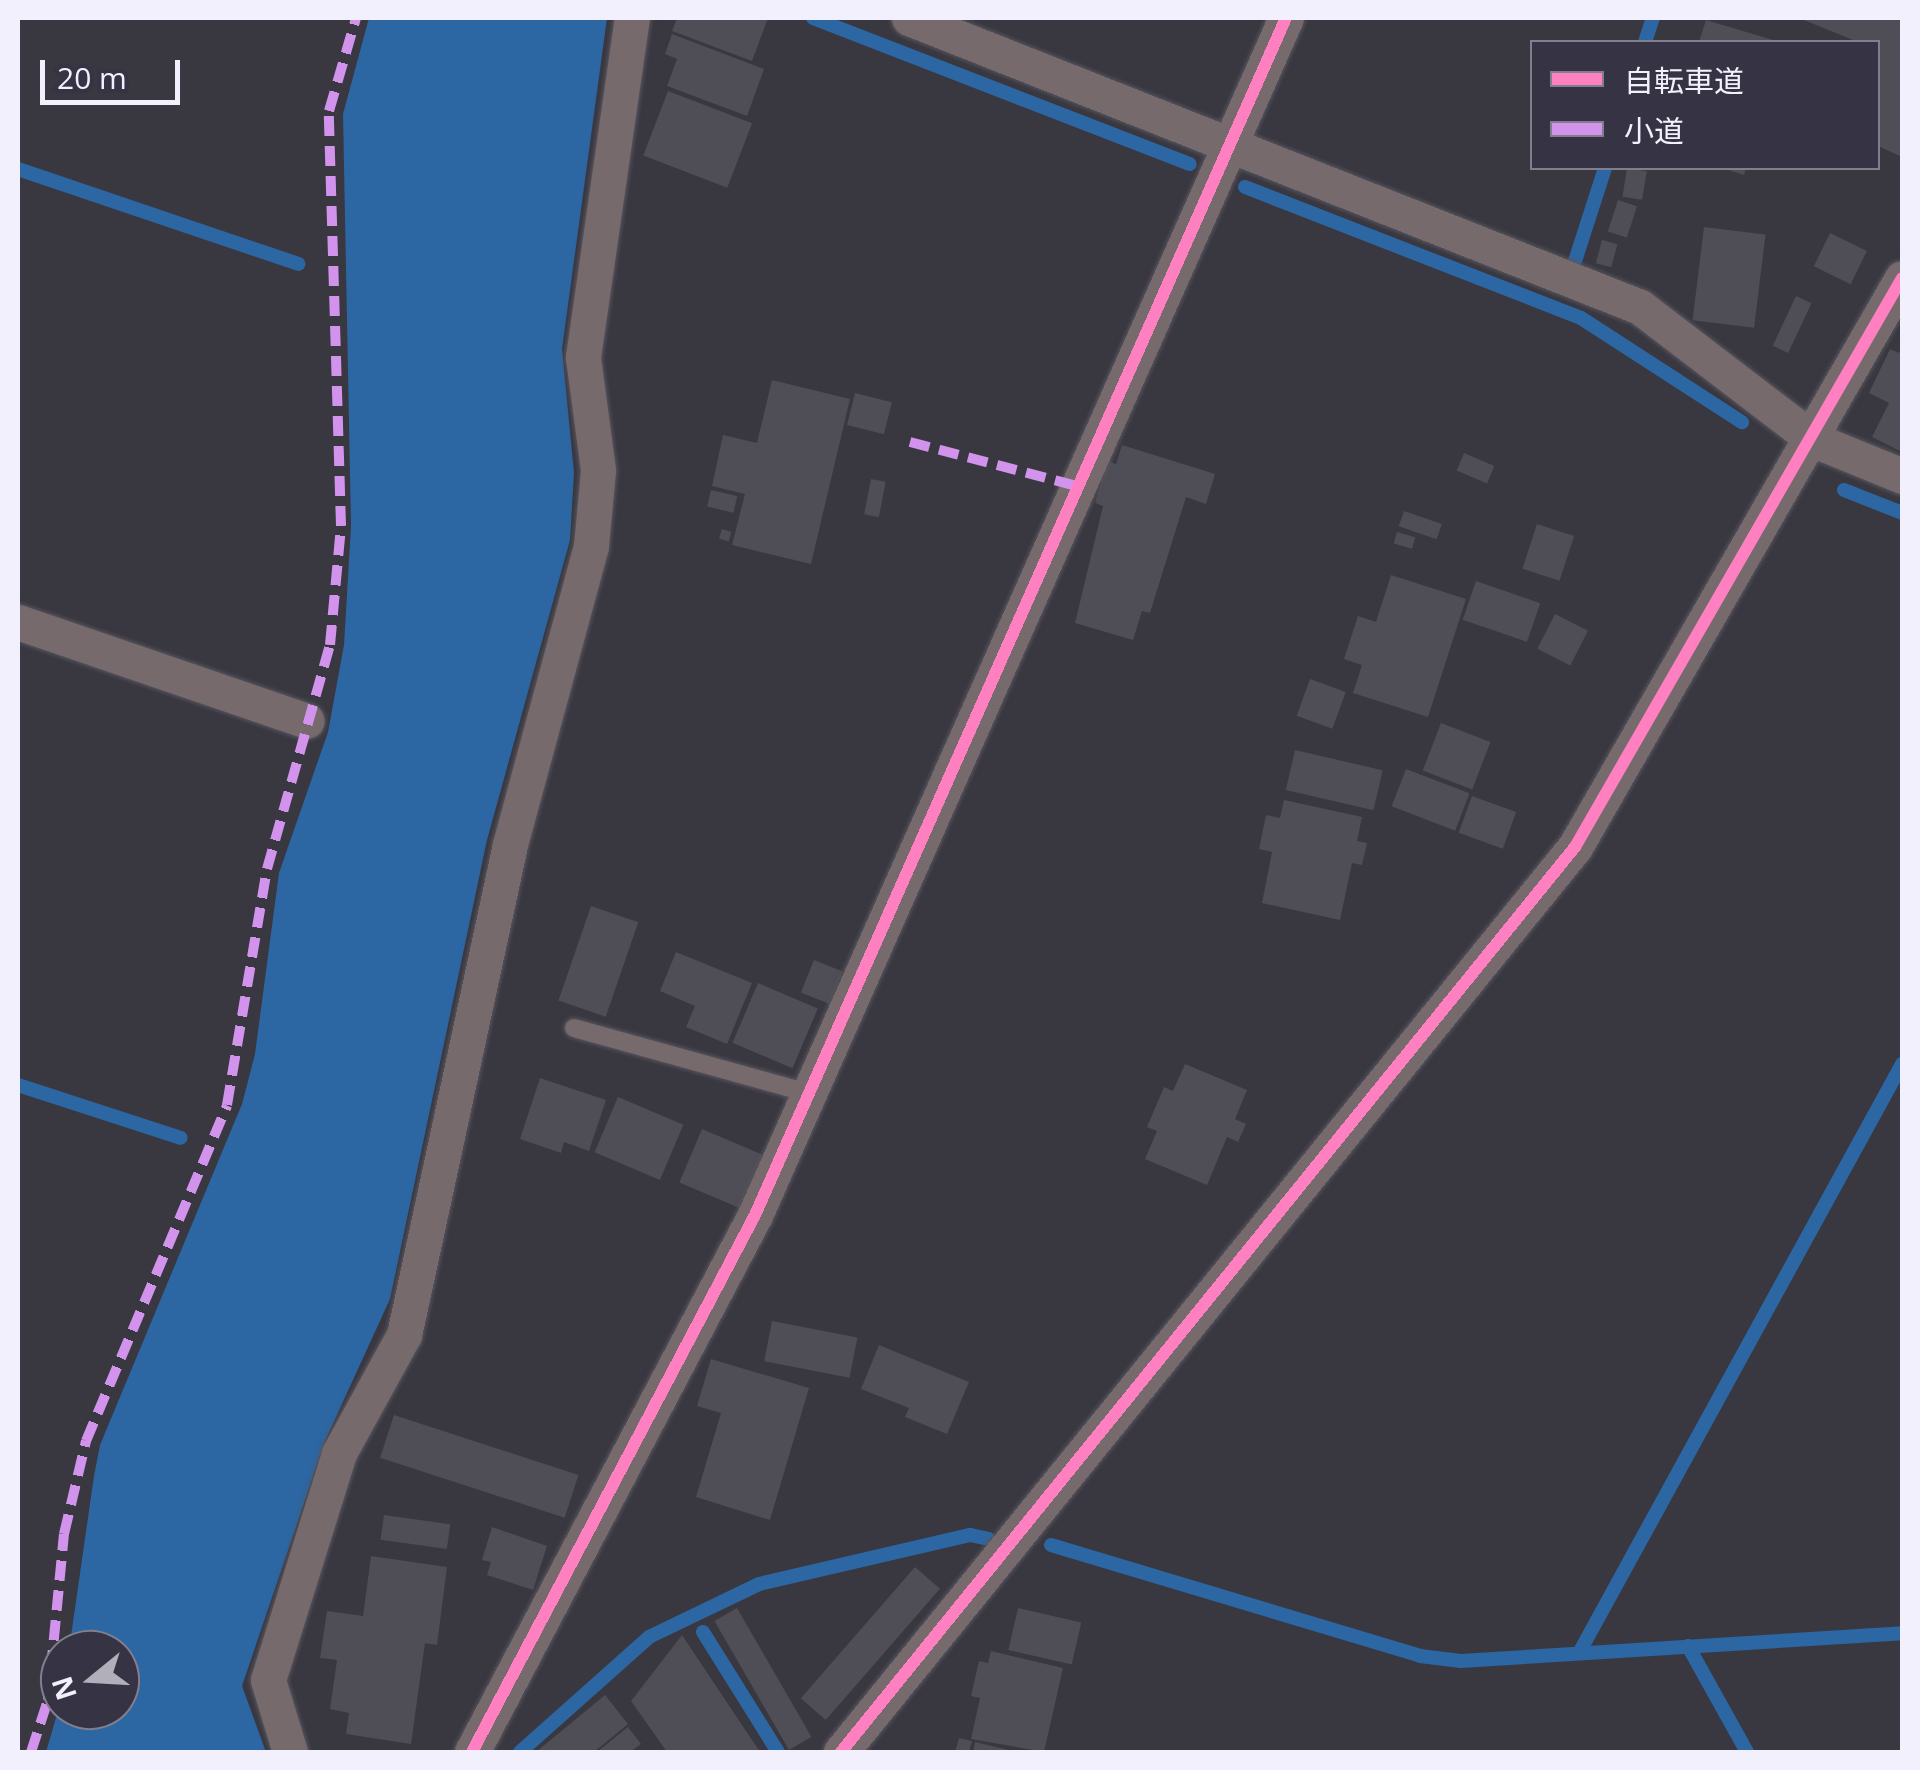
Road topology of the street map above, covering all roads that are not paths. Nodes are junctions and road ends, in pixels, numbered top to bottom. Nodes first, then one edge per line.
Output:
1 (632, 18) edge
2 (909, 18) edge
3 (1286, 18) edge
4 (1233, 143) junction
5 (1902, 278) edge
6 (1814, 440) junction
7 (1902, 476) edge
8 (18, 622) edge
9 (307, 721) dead end
10 (574, 1028) dead end
11 (809, 1093) junction
12 (290, 1752) edge
13 (472, 1752) edge
14 (842, 1752) edge

1 - 12 street
2 - 4 street
3 - 4 street
4 - 6 street
4 - 11 street
5 - 6 street
6 - 7 street
6 - 14 street
8 - 9 street
10 - 11 lane
11 - 13 street

